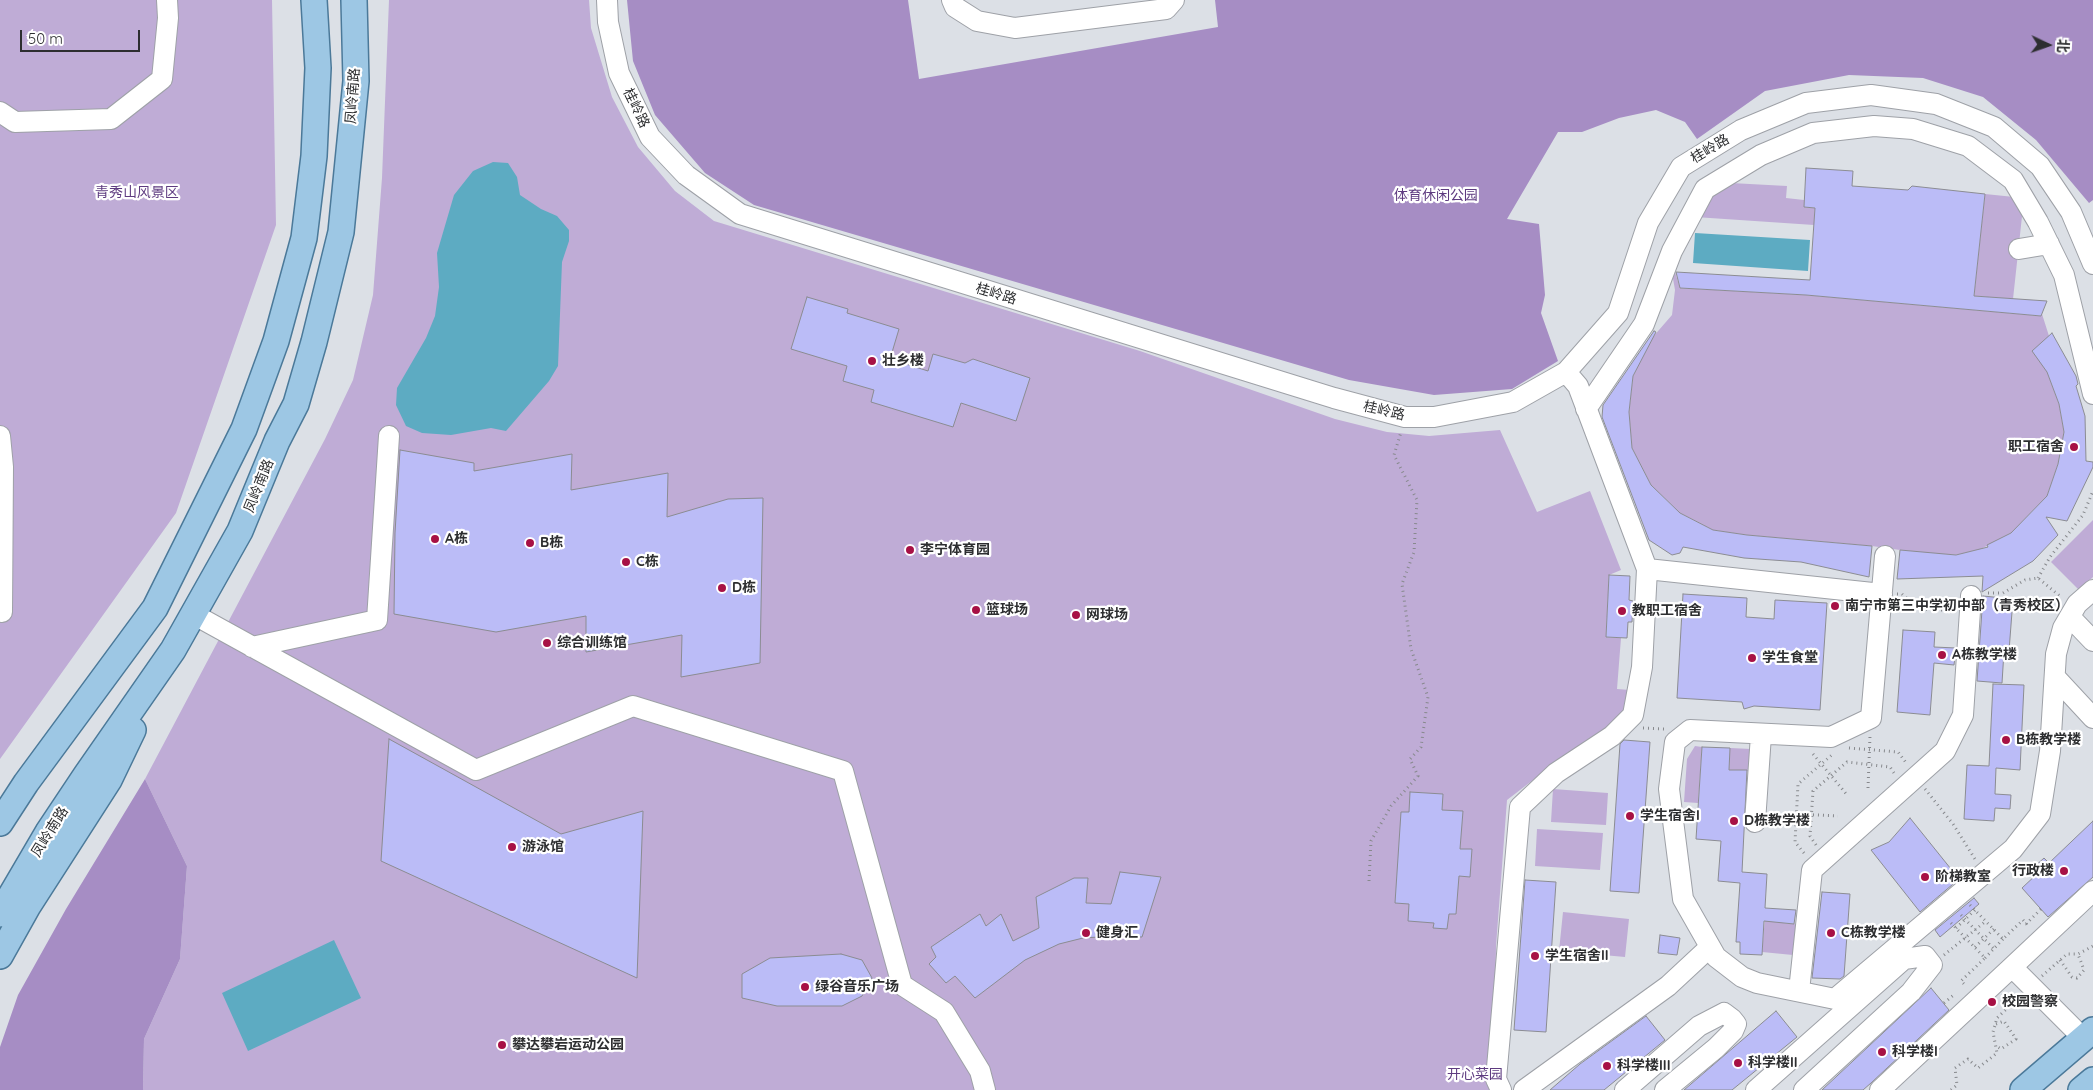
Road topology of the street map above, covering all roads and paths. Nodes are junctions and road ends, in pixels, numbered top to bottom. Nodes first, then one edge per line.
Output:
1 (167, 0) edge
2 (314, 0) edge
3 (354, 0) edge
4 (607, 0) edge
5 (952, 0) edge
6 (1174, 0) edge
7 (0, 112) edge
8 (2049, 244) junction
9 (2019, 249) dead end
10 (2093, 264) edge
11 (1566, 372) junction
12 (258, 389) junction
13 (2093, 394) edge
14 (296, 404) junction
15 (1586, 409) junction
16 (1405, 417) junction
17 (0, 436) edge
18 (389, 436) dead end
19 (2093, 491) edge
20 (1885, 556) dead end
21 (1647, 569) junction
22 (2038, 578) junction
23 (2093, 590) edge
24 (1882, 594) junction
25 (1971, 596) junction
26 (2072, 613) junction
27 (1, 614) edge
28 (193, 614) junction
29 (2093, 641) edge
30 (252, 647) junction
31 (173, 650) junction
32 (2055, 677) junction
33 (1871, 718) junction
34 (2093, 718) edge
35 (1621, 727) junction
36 (1690, 730) junction
37 (1761, 735) junction
38 (1798, 736) junction
39 (1842, 748) dead end
40 (1870, 750) junction
41 (1834, 753) dead end
42 (1820, 763) junction
43 (1869, 764) junction
44 (1896, 774) dead end
45 (1914, 774) junction
46 (1831, 776) junction
47 (1868, 788) dead end
48 (1848, 796) dead end
49 (1796, 814) junction
50 (1812, 815) junction
51 (1838, 816) dead end
52 (2, 817) edge
53 (1755, 817) joint
54 (1819, 849) dead end
55 (1809, 859) dead end
56 (1984, 872) junction
57 (1369, 881) dead end
58 (2093, 891) edge
59 (1949, 902) junction
60 (2041, 909) dead end
61 (1975, 910) junction
62 (0, 914) edge
63 (1965, 919) junction
64 (1986, 921) junction
65 (2026, 924) junction
66 (1956, 928) junction
67 (1994, 929) junction
68 (1976, 930) junction
69 (1965, 938) junction
70 (1985, 939) junction
71 (2003, 939) junction
72 (2093, 946) edge
73 (1710, 947) junction
74 (1975, 947) junction
75 (1994, 949) junction
76 (2028, 953) junction
77 (2078, 954) junction
78 (0, 956) edge
79 (1985, 958) junction
80 (2060, 960) junction
81 (1932, 965) junction
82 (2012, 967) junction
83 (1974, 981) dead end
84 (2031, 986) junction
85 (1798, 991) junction
86 (1995, 1025) junction
87 (2089, 1035) edge
88 (1995, 1046) junction
89 (2093, 1080) edge
90 (985, 1090) edge
91 (1501, 1090) edge
92 (1524, 1090) edge
93 (1625, 1090) edge
94 (1665, 1090) edge
95 (1756, 1090) edge
96 (1804, 1090) edge
97 (1880, 1090) edge
98 (1951, 1090) edge
99 (2023, 1090) edge
100 (2081, 1090) edge

1 - 7 street
2 - 12 main road
3 - 14 main road, 凤岭南路
4 - 16 street, 桂岭路
5 - 6 street
8 - 9 street
8 - 13 street
8 - 15 street
10 - 11 street, 桂岭路
11 - 15 street
11 - 16 street, 桂岭路
12 - 14 main road
12 - 52 main road
14 - 28 main road, 凤岭南路
15 - 21 street
16 - 57 path
17 - 27 street
18 - 30 street
19 - 22 path
20 - 24 street
21 - 24 street
21 - 35 street
22 - 25 path
22 - 26 path
23 - 26 street
24 - 25 path
24 - 33 street
25 - 45 street
26 - 29 street
26 - 32 street
28 - 30 street
28 - 31 main road, 凤岭南路
30 - 90 street
31 - 62 main road, 凤岭南路
31 - 78 main road
32 - 34 street
32 - 56 street
33 - 38 street
33 - 40 path
35 - 36 path
35 - 91 street
36 - 37 street
36 - 73 street
37 - 38 street
37 - 53 street
38 - 42 path
39 - 40 path
40 - 43 path
40 - 45 path
41 - 42 path
42 - 46 path
42 - 49 path
43 - 44 path
43 - 46 path
43 - 47 path
45 - 56 path
45 - 85 street
46 - 48 path
46 - 50 path
49 - 50 path
49 - 53 path
49 - 55 path
50 - 51 path
50 - 54 path
56 - 59 street
58 - 76 street
59 - 61 path
59 - 63 path
59 - 66 path
59 - 85 street
60 - 65 path
61 - 63 path
61 - 64 path
63 - 66 path
63 - 68 path
64 - 67 path
64 - 68 path
65 - 71 path
65 - 76 path
66 - 69 path
67 - 70 path
67 - 71 path
68 - 69 path
68 - 70 path
69 - 74 path
69 - 81 path
70 - 74 path
70 - 75 path
71 - 75 path
72 - 77 path
73 - 85 street
73 - 92 street
74 - 79 path
75 - 79 path
76 - 82 street
77 - 80 path
77 - 80 path
79 - 83 path
80 - 84 path
81 - 95 street
81 - 96 street
82 - 84 street
82 - 97 street
84 - 86 path
84 - 87 street
86 - 88 path
86 - 88 path
87 - 99 main road
88 - 98 path
89 - 100 main road
93 - 94 street

